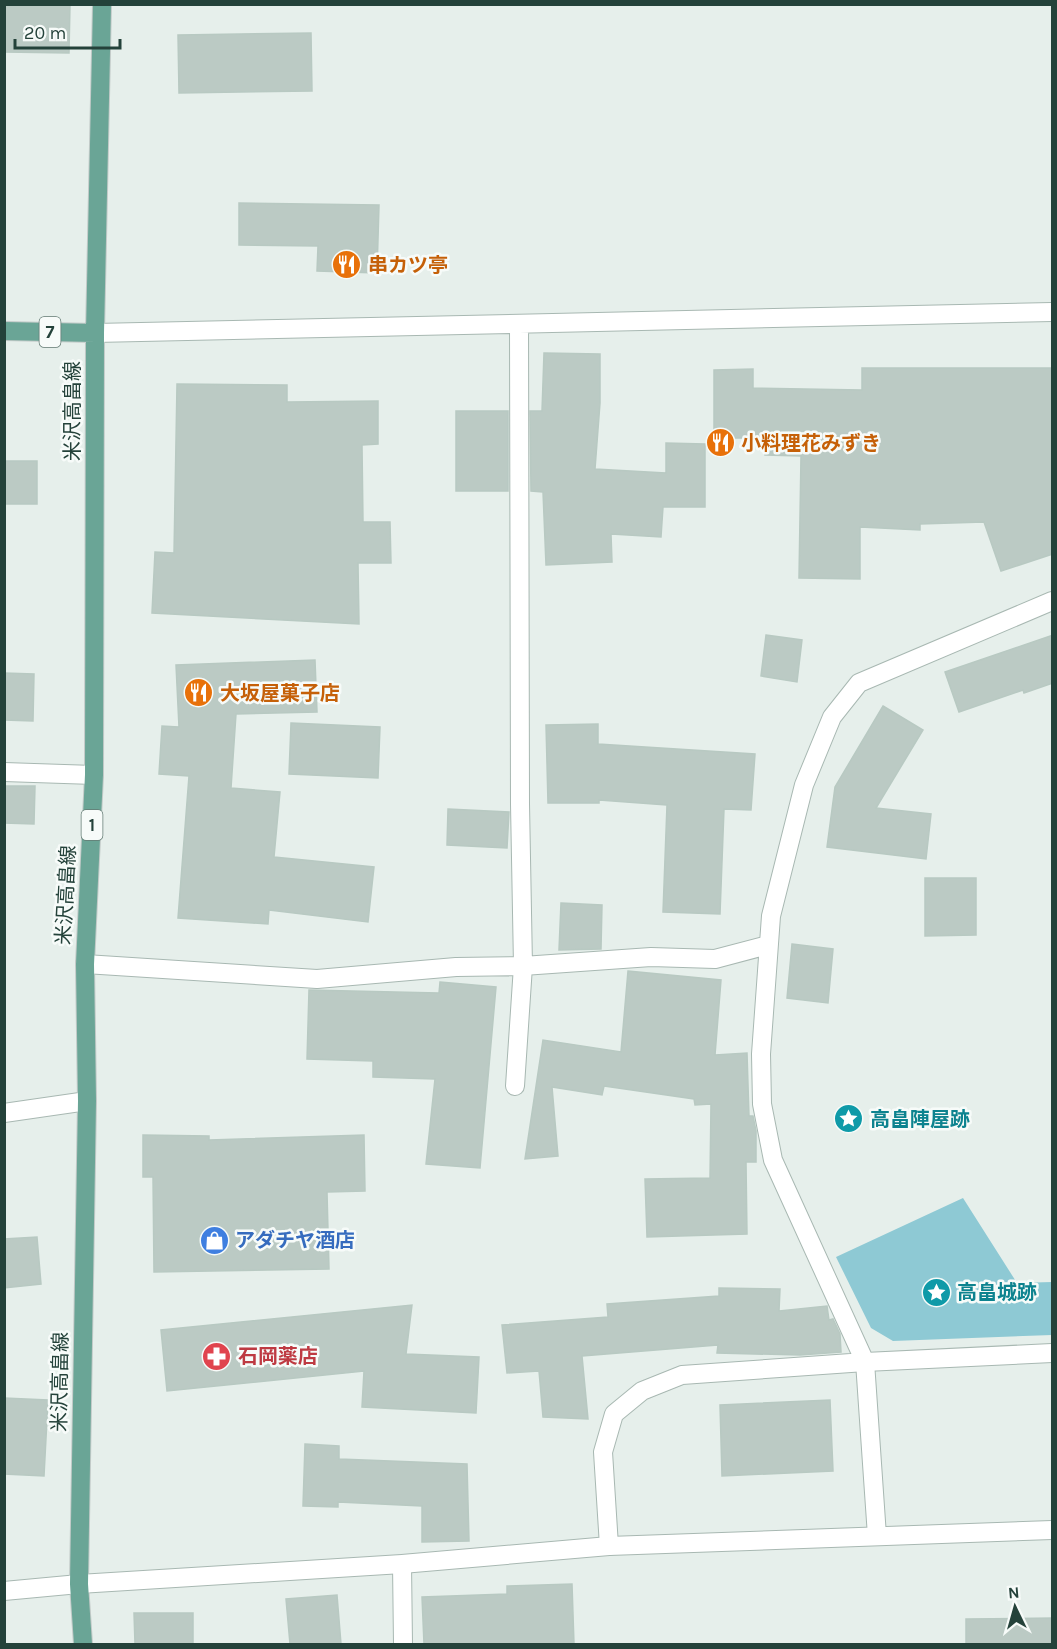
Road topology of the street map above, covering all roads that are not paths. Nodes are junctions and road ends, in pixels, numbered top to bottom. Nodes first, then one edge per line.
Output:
1 (102, 4) edge
2 (1053, 312) edge
3 (519, 324) junction
4 (4, 331) edge
5 (95, 333) junction
6 (1053, 601) edge
7 (4, 772) edge
8 (94, 775) junction
9 (768, 945) junction
10 (85, 964) junction
11 (523, 966) junction
12 (515, 1086) dead end
13 (87, 1101) junction
14 (4, 1113) edge
15 (1053, 1353) edge
16 (865, 1362) junction
17 (1053, 1530) edge
18 (877, 1536) junction
19 (609, 1546) junction
20 (402, 1564) junction
21 (79, 1584) junction
22 (4, 1591) edge
23 (83, 1644) edge
24 (403, 1644) edge

1 - 5 main road, 米沢高畠線 / 1
2 - 3 street
3 - 5 street
3 - 11 street
4 - 5 main road, 7
5 - 8 main road, 米沢高畠線 / 1
6 - 9 street
7 - 8 street
8 - 10 main road, 米沢高畠線 / 1
9 - 11 street
9 - 16 street
10 - 11 street
10 - 13 main road, 米沢高畠線 / 1
11 - 12 street
13 - 14 street
13 - 21 main road, 米沢高畠線 / 1
15 - 16 street
16 - 18 street
16 - 19 street
17 - 18 street
18 - 19 street
19 - 20 street
20 - 21 street
20 - 24 street
21 - 22 street
21 - 23 main road, 米沢高畠線 / 1

